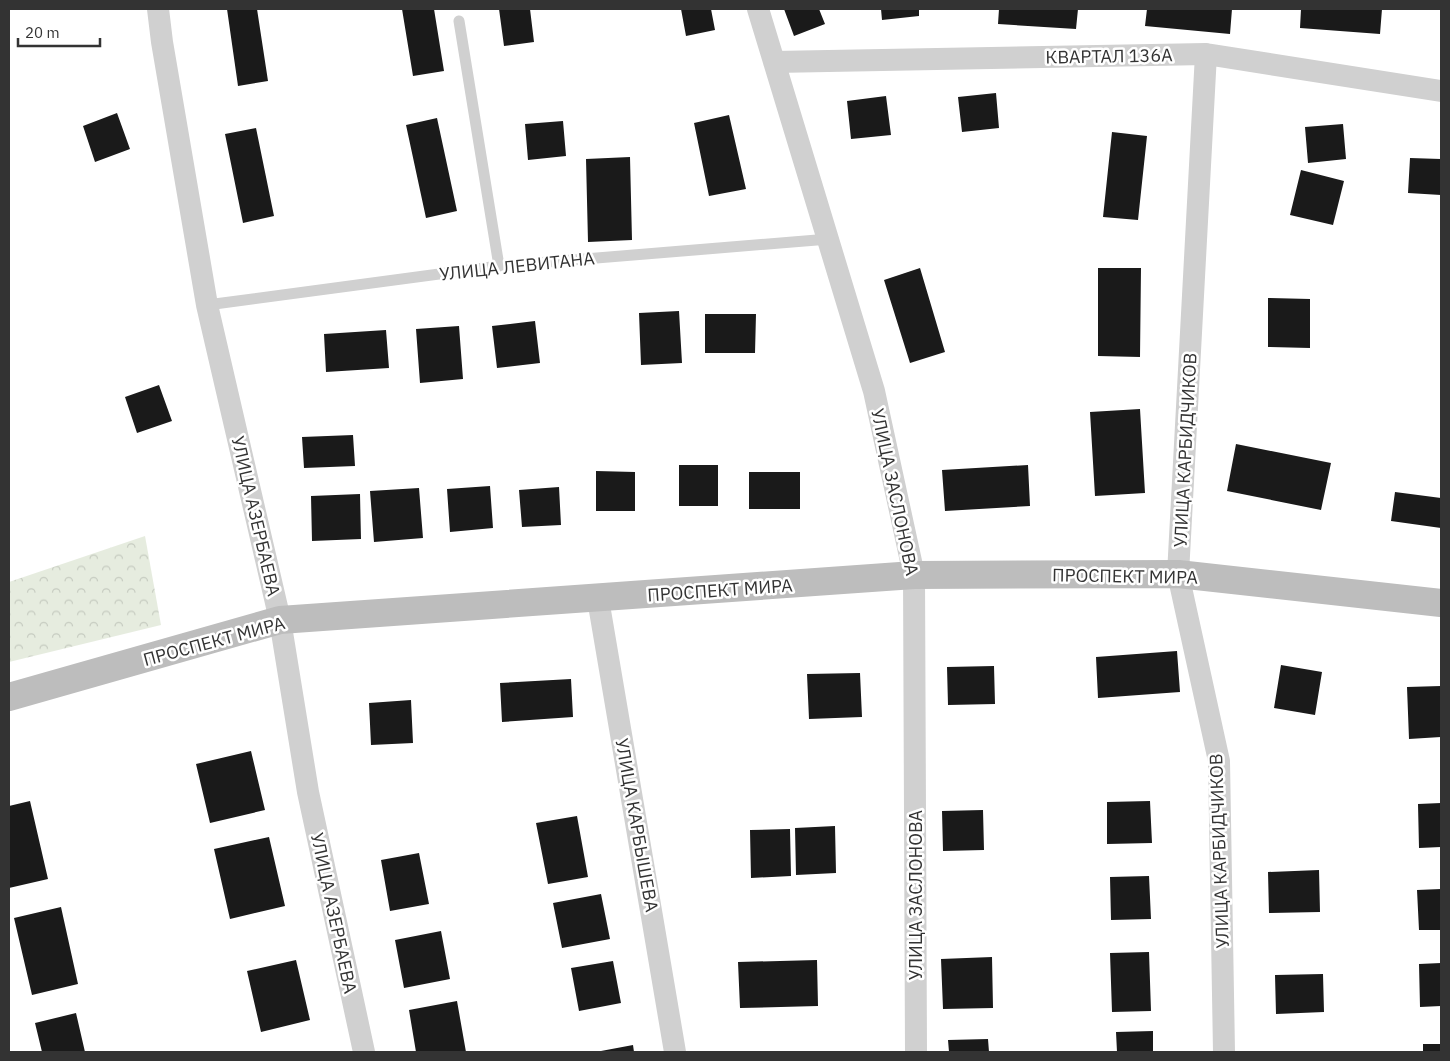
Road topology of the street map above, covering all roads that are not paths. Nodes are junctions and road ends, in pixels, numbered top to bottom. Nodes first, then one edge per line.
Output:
1 (158, 9) edge
2 (758, 9) edge
3 (459, 21) dead end
4 (1206, 54) junction
5 (774, 62) junction
6 (1441, 91) edge
7 (828, 239) junction
8 (499, 266) junction
9 (207, 306) junction
10 (1178, 574) junction
11 (914, 575) junction
12 (598, 599) junction
13 (1441, 604) edge
14 (280, 620) junction
15 (9, 697) edge
16 (364, 1052) edge
17 (675, 1052) edge
18 (916, 1052) edge
19 (1224, 1052) edge

1 - 9 street, УЛИЦА АЗЕРБАЕВА
2 - 5 street, УЛИЦА ЗАСЛОНОВА
3 - 8 lane
4 - 5 street, КВАРТАЛ 136А
4 - 6 street, КВАРТАЛ 136А
4 - 10 street, УЛИЦА КАРБИДЧИКОВ
5 - 7 street, УЛИЦА ЗАСЛОНОВА
7 - 8 lane, УЛИЦА ЛЕВИТАНА
7 - 11 street, УЛИЦА ЗАСЛОНОВА
8 - 9 lane, УЛИЦА ЛЕВИТАНА
9 - 14 street, УЛИЦА АЗЕРБАЕВА
10 - 11 main road, ПРОСПЕКТ МИРА
10 - 13 main road, ПРОСПЕКТ МИРА
10 - 19 street, УЛИЦА КАРБИДЧИКОВ
11 - 12 main road, ПРОСПЕКТ МИРА
11 - 18 street, УЛИЦА ЗАСЛОНОВА
12 - 14 main road, ПРОСПЕКТ МИРА
12 - 17 street, УЛИЦА КАРБЫШЕВА
14 - 15 main road, ПРОСПЕКТ МИРА
14 - 16 street, УЛИЦА АЗЕРБАЕВА

